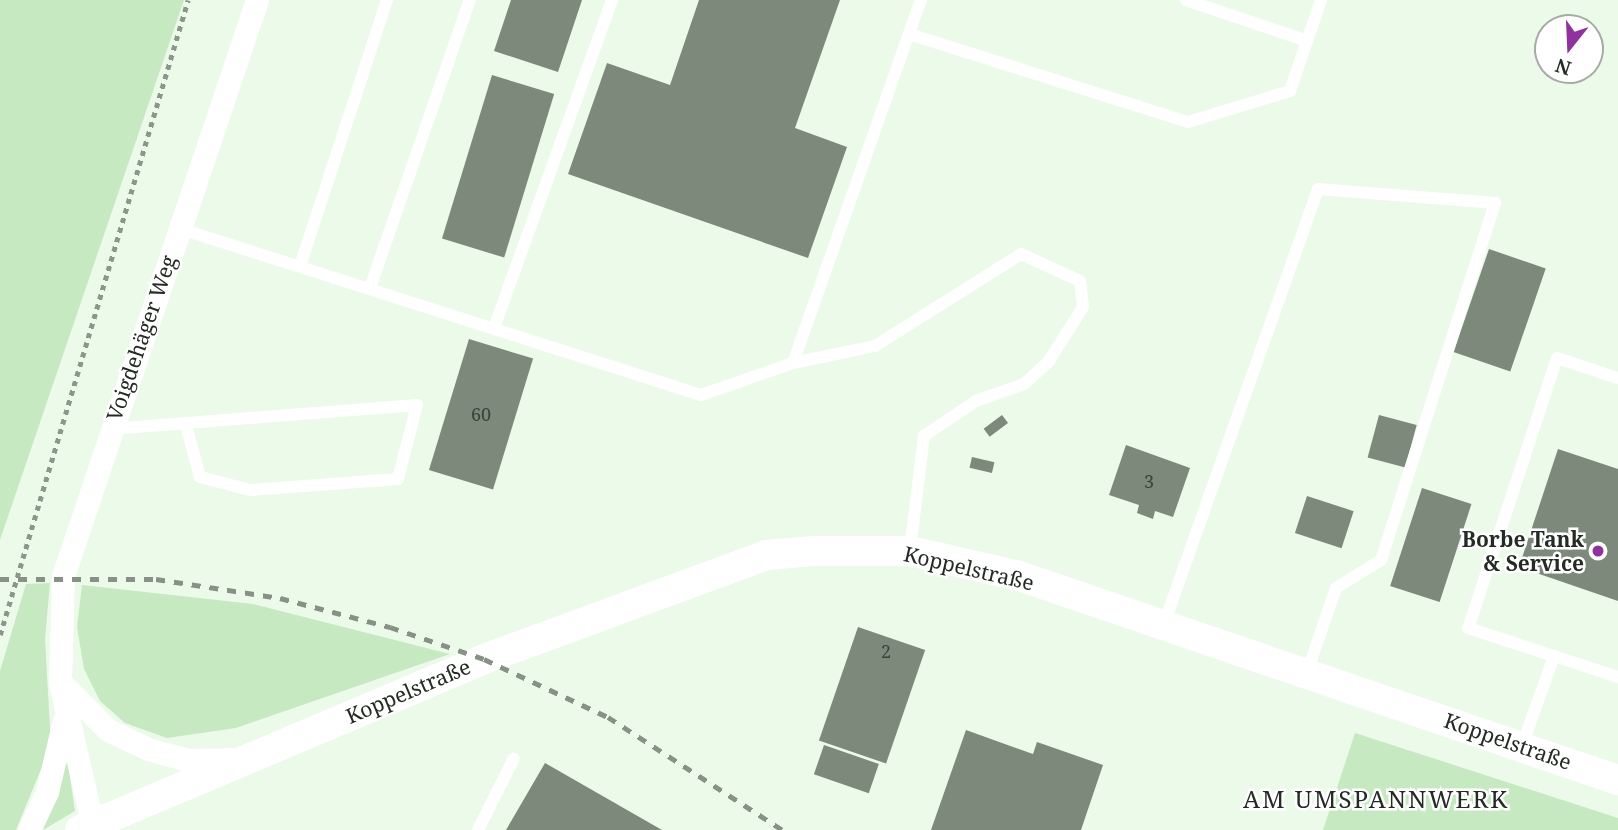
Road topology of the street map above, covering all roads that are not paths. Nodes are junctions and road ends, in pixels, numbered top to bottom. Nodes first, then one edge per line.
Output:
1 (257, 0) edge
2 (387, 0) edge
3 (470, 0) edge
4 (612, 0) edge
5 (921, 0) edge
6 (1186, 0) edge
7 (1321, 0) edge
8 (909, 34) junction
9 (1307, 41) junction
10 (178, 228) junction
11 (300, 266) junction
12 (370, 288) junction
13 (494, 328) junction
14 (793, 363) junction
15 (1618, 378) edge
16 (186, 425) junction
17 (110, 429) junction
18 (910, 551) junction
19 (1164, 625) junction
20 (1554, 656) junction
21 (1307, 672) junction
22 (1618, 677) edge
23 (60, 682) junction
24 (66, 714) junction
25 (1522, 747) junction
26 (514, 758) dead end
27 (242, 760) junction
28 (1618, 780) edge
29 (86, 826) edge
30 (29, 830) edge
31 (478, 830) edge

1 - 10 street, Voigdehäger Weg
2 - 11 lane
3 - 12 lane
4 - 13 lane
5 - 8 lane
6 - 9 lane
7 - 9 lane
8 - 9 lane
8 - 14 lane
10 - 11 lane
10 - 17 street, Voigdehäger Weg
11 - 12 lane
12 - 13 lane
13 - 14 lane
14 - 18 lane
15 - 20 lane
16 - 16 lane
16 - 17 lane
17 - 23 street, Voigdehäger Weg
18 - 19 street, Koppelstraße
18 - 27 street, Koppelstraße
19 - 21 street, Koppelstraße
19 - 21 lane
20 - 22 lane
20 - 25 lane
21 - 25 street, Koppelstraße
23 - 24 street, Voigdehäger Weg
23 - 27 street
24 - 29 street, Voigdehäger Weg
24 - 30 street, Voigdehäger Weg
25 - 28 street, Koppelstraße
26 - 31 lane
27 - 29 street, Voigdehäger Weg

